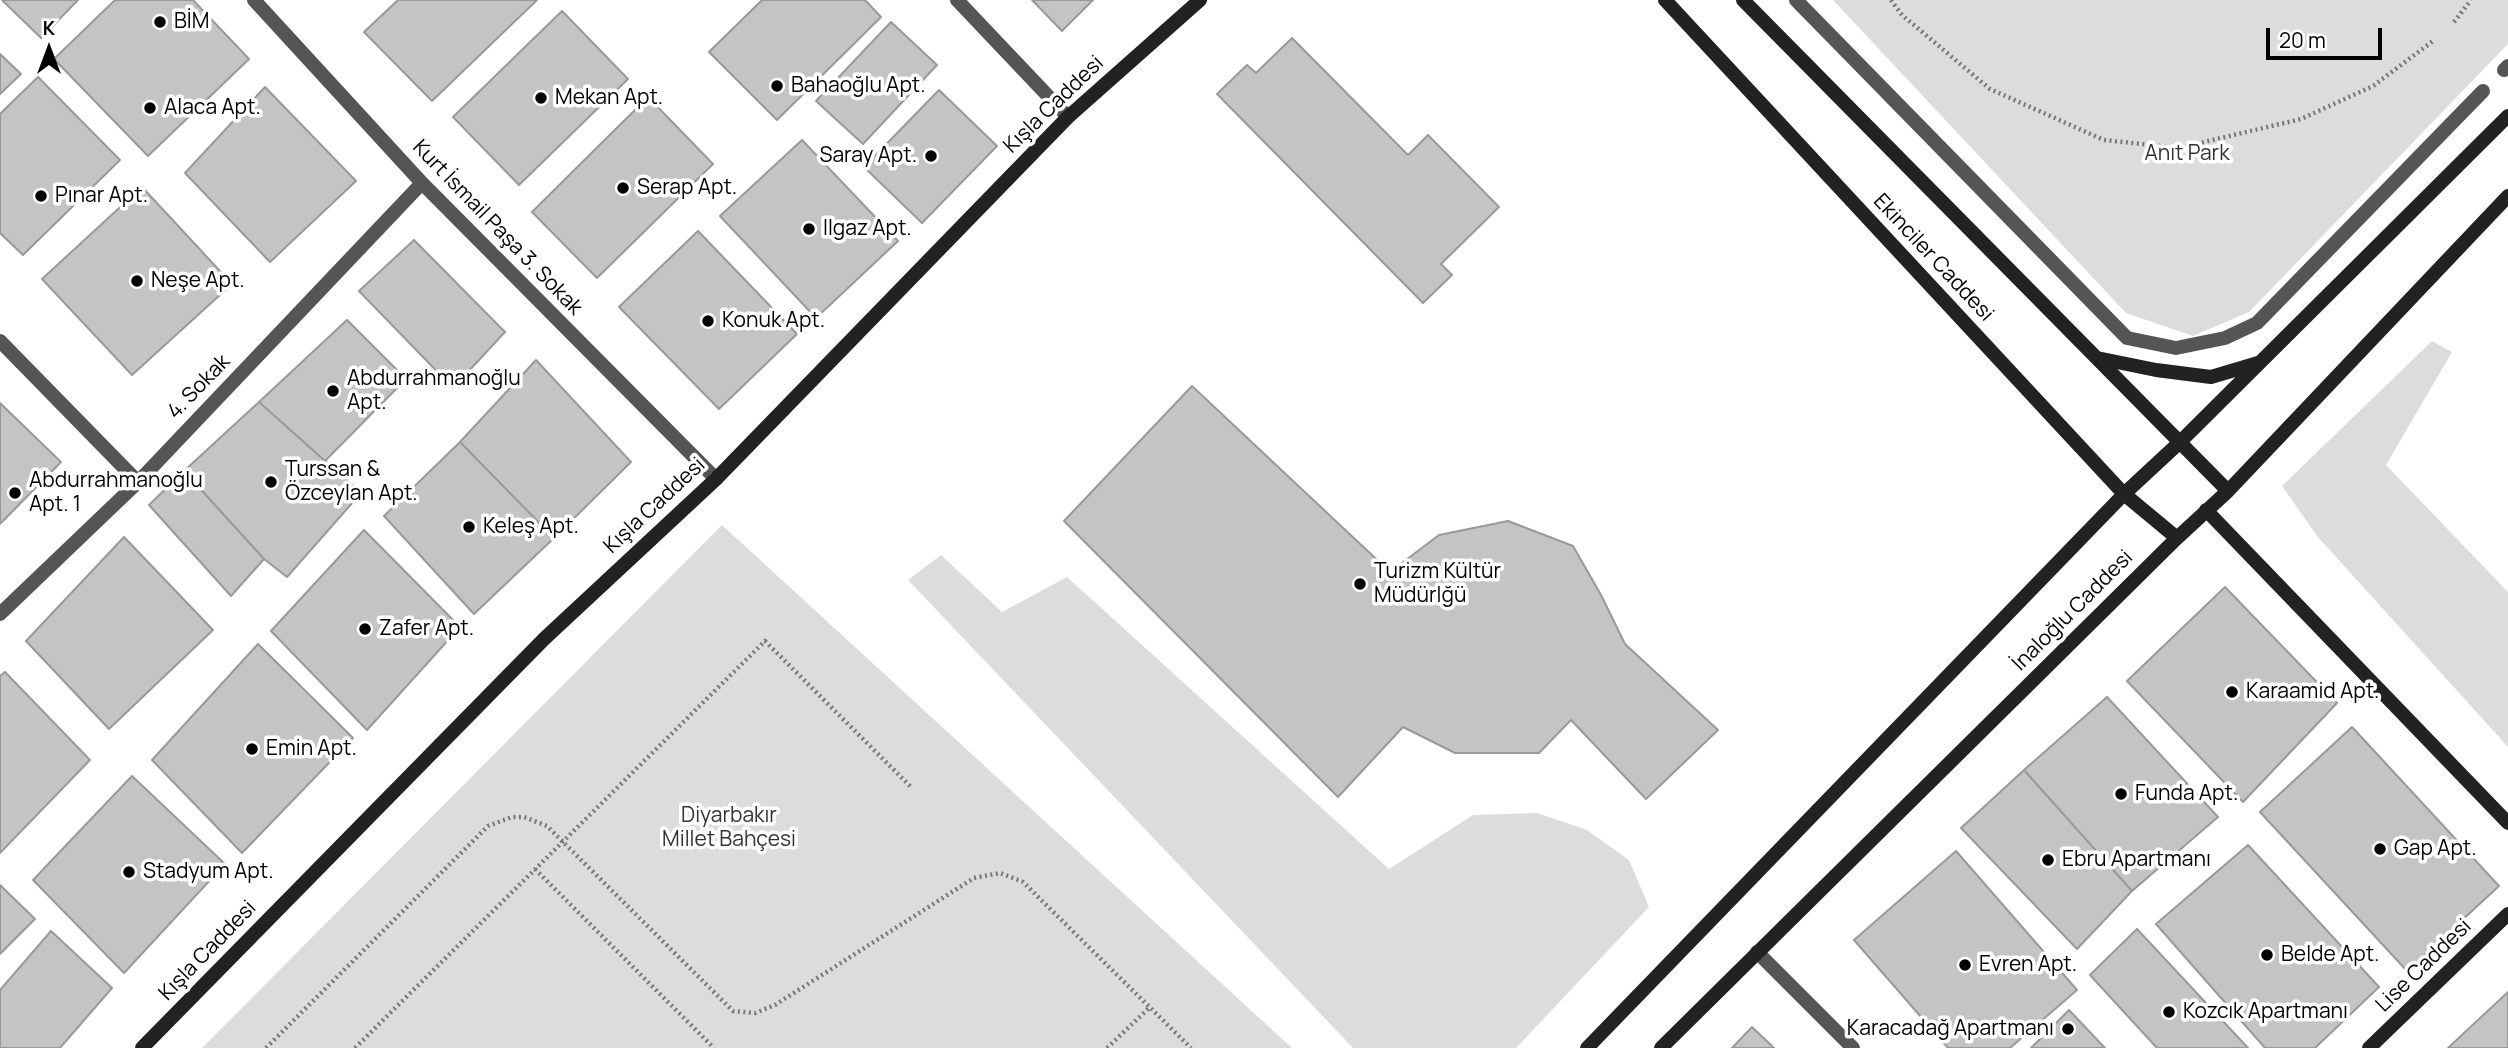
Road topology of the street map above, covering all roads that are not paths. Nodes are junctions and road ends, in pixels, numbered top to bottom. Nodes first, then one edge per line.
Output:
1 (254, 0) edge
2 (957, 0) edge
3 (1200, 0) edge
4 (1665, 0) edge
5 (1743, 0) edge
6 (1796, 0) edge
7 (2483, 91) dead end
8 (2508, 116) edge
9 (1068, 117) junction
10 (422, 183) junction
11 (2508, 196) edge
12 (0, 341) edge
13 (2096, 358) junction
14 (2260, 363) junction
15 (2180, 442) junction
16 (716, 479) junction
17 (138, 482) junction
18 (2228, 491) junction
19 (2124, 494) junction
20 (2206, 510) junction
21 (2177, 538) junction
22 (0, 614) edge
23 (2508, 822) edge
24 (2508, 914) edge
25 (1756, 952) junction
26 (142, 1048) edge
27 (1587, 1048) edge
28 (1661, 1048) edge
29 (1853, 1048) edge
30 (2369, 1048) edge

1 - 10 street, Kurt İsmail Paşa 3. Sokak
2 - 9 street
3 - 9 main road, Kışla Caddesi
4 - 19 main road, Ekinciler Caddesi
5 - 13 main road, Ekinciler Caddesi
6 - 7 street
8 - 14 main road, İnaloğlu Caddesi
9 - 16 main road, Kışla Caddesi
10 - 16 street, Kurt İsmail Paşa 3. Sokak
10 - 17 street, 4. Sokak
11 - 18 main road, İnaloğlu Caddesi
12 - 17 street
13 - 14 main road
13 - 15 main road, Ekinciler Caddesi
14 - 15 main road, İnaloğlu Caddesi
15 - 18 main road, Ekinciler Caddesi
15 - 19 main road, İnaloğlu Caddesi
16 - 26 main road, Kışla Caddesi
17 - 22 street, 4. Sokak
18 - 20 main road, İnaloğlu Caddesi
19 - 21 main road, Ekinciler Caddesi
19 - 27 main road, İnaloğlu Caddesi
20 - 21 main road, İnaloğlu Caddesi
20 - 23 main road
21 - 25 main road, İnaloğlu Caddesi
24 - 30 main road, Lise Caddesi
25 - 28 main road, İnaloğlu Caddesi
25 - 29 street

